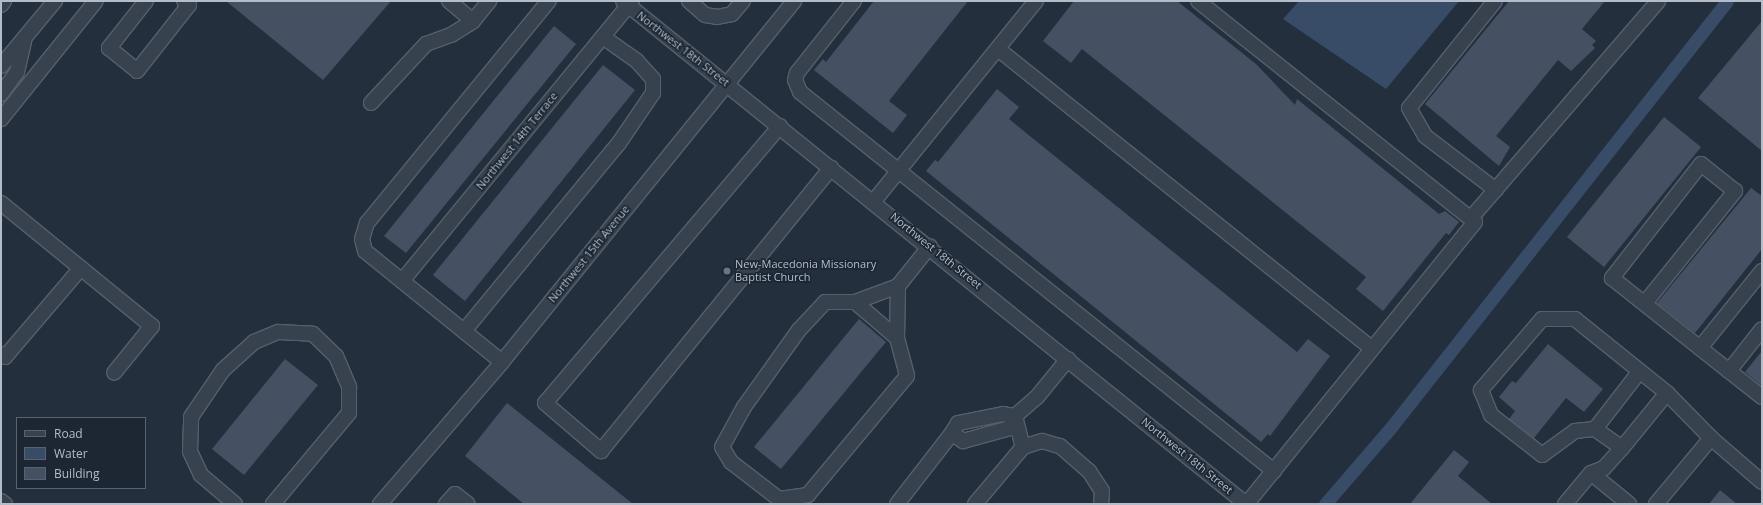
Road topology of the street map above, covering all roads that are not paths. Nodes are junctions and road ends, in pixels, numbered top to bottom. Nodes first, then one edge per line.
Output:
1 (4, 1) edge
2 (55, 1) edge
3 (96, 1) edge
4 (146, 1) edge
5 (184, 1) edge
6 (449, 1) edge
7 (489, 1) edge
8 (548, 1) edge
9 (689, 1) edge
10 (743, 1) edge
11 (794, 1) edge
12 (854, 1) edge
13 (1036, 1) edge
14 (1198, 1) edge
15 (1495, 1) edge
16 (1658, 1) edge
17 (628, 3) edge
18 (1, 5) edge
19 (473, 21) junction
20 (603, 37) junction
21 (24, 38) junction
22 (998, 49) junction
23 (1, 66) edge
24 (728, 84) junction
25 (1, 94) edge
26 (371, 103) dead end
27 (1, 119) edge
28 (780, 126) junction
29 (831, 168) junction
30 (899, 171) junction
31 (1496, 190) junction
32 (874, 202) junction
33 (1, 203) edge
34 (1471, 218) junction
35 (930, 246) junction
36 (81, 268) junction
37 (1762, 271) edge
38 (402, 281) junction
39 (898, 286) junction
40 (855, 302) junction
41 (1645, 303) junction
42 (1762, 329) edge
43 (464, 331) junction
44 (897, 338) junction
45 (1700, 348) junction
46 (1372, 350) junction
47 (1, 354) edge
48 (1068, 359) junction
49 (502, 362) junction
50 (1640, 371) junction
51 (1728, 371) junction
52 (114, 373) dead end
53 (1667, 393) junction
54 (1762, 397) edge
55 (1015, 416) junction
56 (1595, 429) junction
57 (952, 433) junction
58 (1711, 438) junction
59 (1023, 447) junction
60 (1622, 448) junction
61 (1274, 471) junction
62 (1591, 473) junction
63 (1762, 482) edge
64 (1, 501) edge
65 (5, 504) edge
66 (235, 504) edge
67 (273, 504) edge
68 (380, 504) edge
69 (446, 504) edge
70 (468, 504) edge
71 (897, 504) edge
72 (975, 504) edge
73 (1101, 504) edge
74 (1247, 504) edge
75 (1565, 504) edge
76 (1629, 504) edge
77 (1656, 504) edge

1 - 18 street
2 - 21 street
3 - 27 street
4 - 5 street
6 - 19 street
7 - 19 street
8 - 38 street
9 - 10 street
11 - 24 street, Northwest 15th Avenue
12 - 30 street
13 - 22 street
14 - 34 street
15 - 31 street
16 - 31 street
17 - 20 street, Northwest 14th Terrace
17 - 24 street, Northwest 18th Street
19 - 26 street
20 - 38 street, Northwest 14th Terrace
20 - 43 street
21 - 23 street
21 - 25 street
22 - 30 street
22 - 46 street
24 - 28 street, Northwest 18th Street
24 - 49 street, Northwest 15th Avenue
28 - 29 street, Northwest 18th Street
28 - 29 street
29 - 32 street, Northwest 18th Street
30 - 32 street
30 - 61 street
31 - 34 street
32 - 35 street, Northwest 18th Street
33 - 36 street
34 - 46 street
35 - 39 street
35 - 48 street, Northwest 18th Street
36 - 47 street
36 - 52 street
37 - 45 street
38 - 43 street
39 - 40 street
39 - 44 street
40 - 44 street
40 - 44 street
41 - 41 street
41 - 45 street
42 - 51 street
43 - 49 street
45 - 51 street
46 - 61 street
48 - 55 street
48 - 74 street, Northwest 18th Street
49 - 68 street, Northwest 15th Avenue
50 - 53 street
50 - 56 street
50 - 56 street
51 - 54 street
53 - 58 street
53 - 60 street
55 - 57 street
55 - 57 street
55 - 59 street
56 - 60 street
57 - 71 street
58 - 63 street
58 - 77 street
59 - 72 street
59 - 73 street
60 - 62 street
61 - 74 street
62 - 75 street
62 - 76 street
64 - 65 street
66 - 67 street
69 - 70 street

